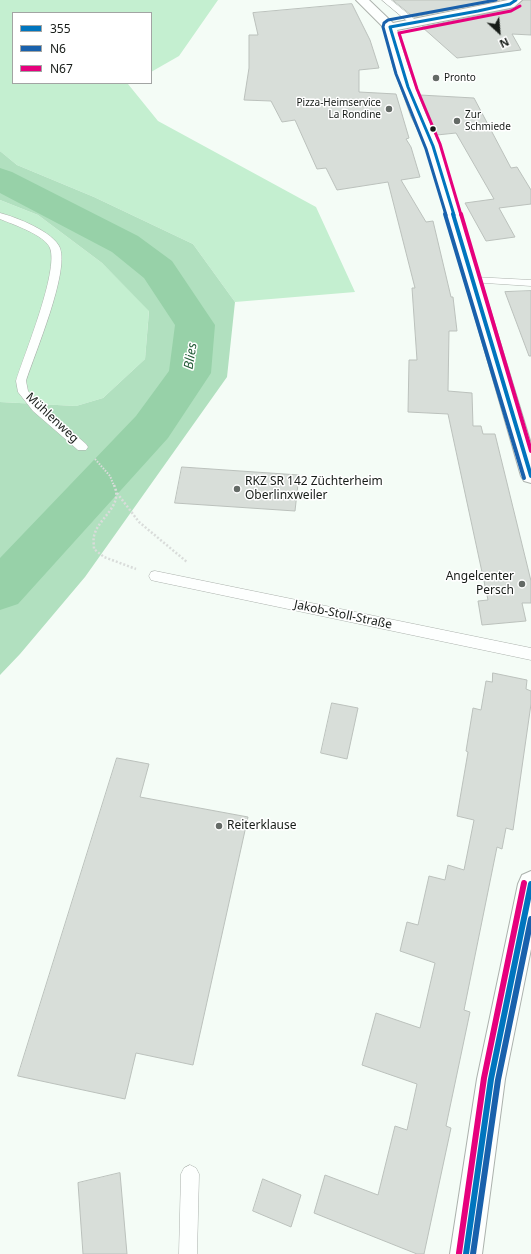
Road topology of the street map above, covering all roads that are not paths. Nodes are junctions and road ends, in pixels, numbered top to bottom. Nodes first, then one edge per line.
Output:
1 (362, 0) edge
2 (386, 0) edge
3 (516, 0) edge
4 (415, 23) junction
5 (390, 28) junction
6 (0, 216) edge
7 (474, 280) junction
8 (531, 283) edge
9 (82, 447) road end
10 (530, 471) edge
11 (155, 576) road end
12 (531, 654) edge
13 (531, 884) edge
14 (190, 1174) dead end
15 (188, 1254) edge
16 (466, 1254) edge

1 - 5 main road
2 - 4 lane
3 - 4 main road
4 - 5 main road
5 - 7 main road
6 - 9 lane, Mühlenweg
7 - 8 lane
7 - 10 main road
11 - 12 lane, Jakob-Stoll-Straße
13 - 16 main road
14 - 15 lane

